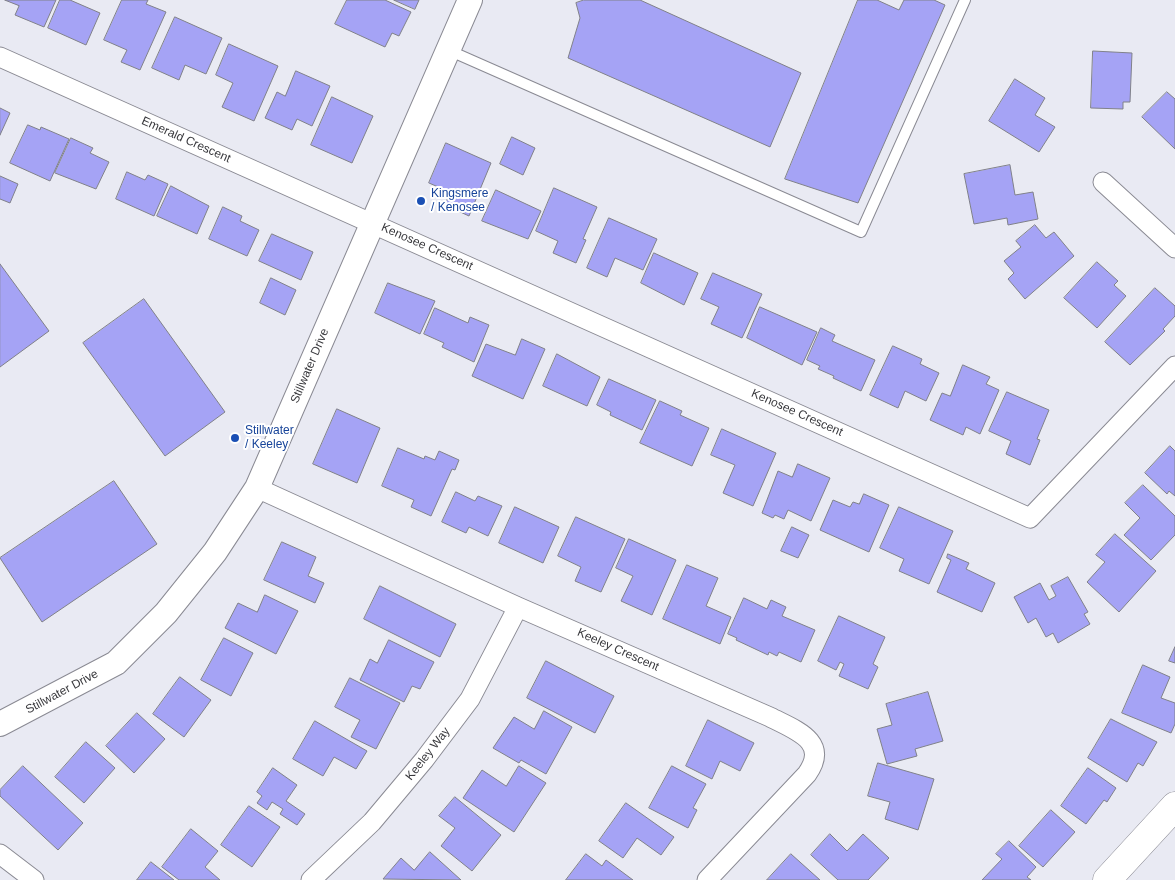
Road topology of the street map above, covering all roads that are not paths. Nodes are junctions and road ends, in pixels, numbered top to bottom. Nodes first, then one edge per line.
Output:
1 (470, 0) edge
2 (965, 0) edge
3 (448, 50) junction
4 (0, 57) edge
5 (1103, 182) dead end
6 (372, 223) junction
7 (1175, 248) edge
8 (1175, 366) edge
9 (257, 488) junction
10 (518, 607) junction
11 (0, 724) edge
12 (1172, 815) edge
13 (0, 854) edge
14 (34, 880) edge
15 (311, 880) edge
16 (707, 880) edge
17 (1108, 880) edge

1 - 3 street, Stillwater Drive
2 - 3 lane
3 - 6 street, Stillwater Drive
4 - 6 street, Emerald Crescent
5 - 7 street
6 - 8 street, Kenosee Crescent
6 - 9 street, Stillwater Drive
9 - 10 street, Keeley Crescent
9 - 11 street, Stillwater Drive
10 - 15 street, Keeley Way
10 - 16 street, Keeley Crescent
12 - 17 main road
13 - 14 street

